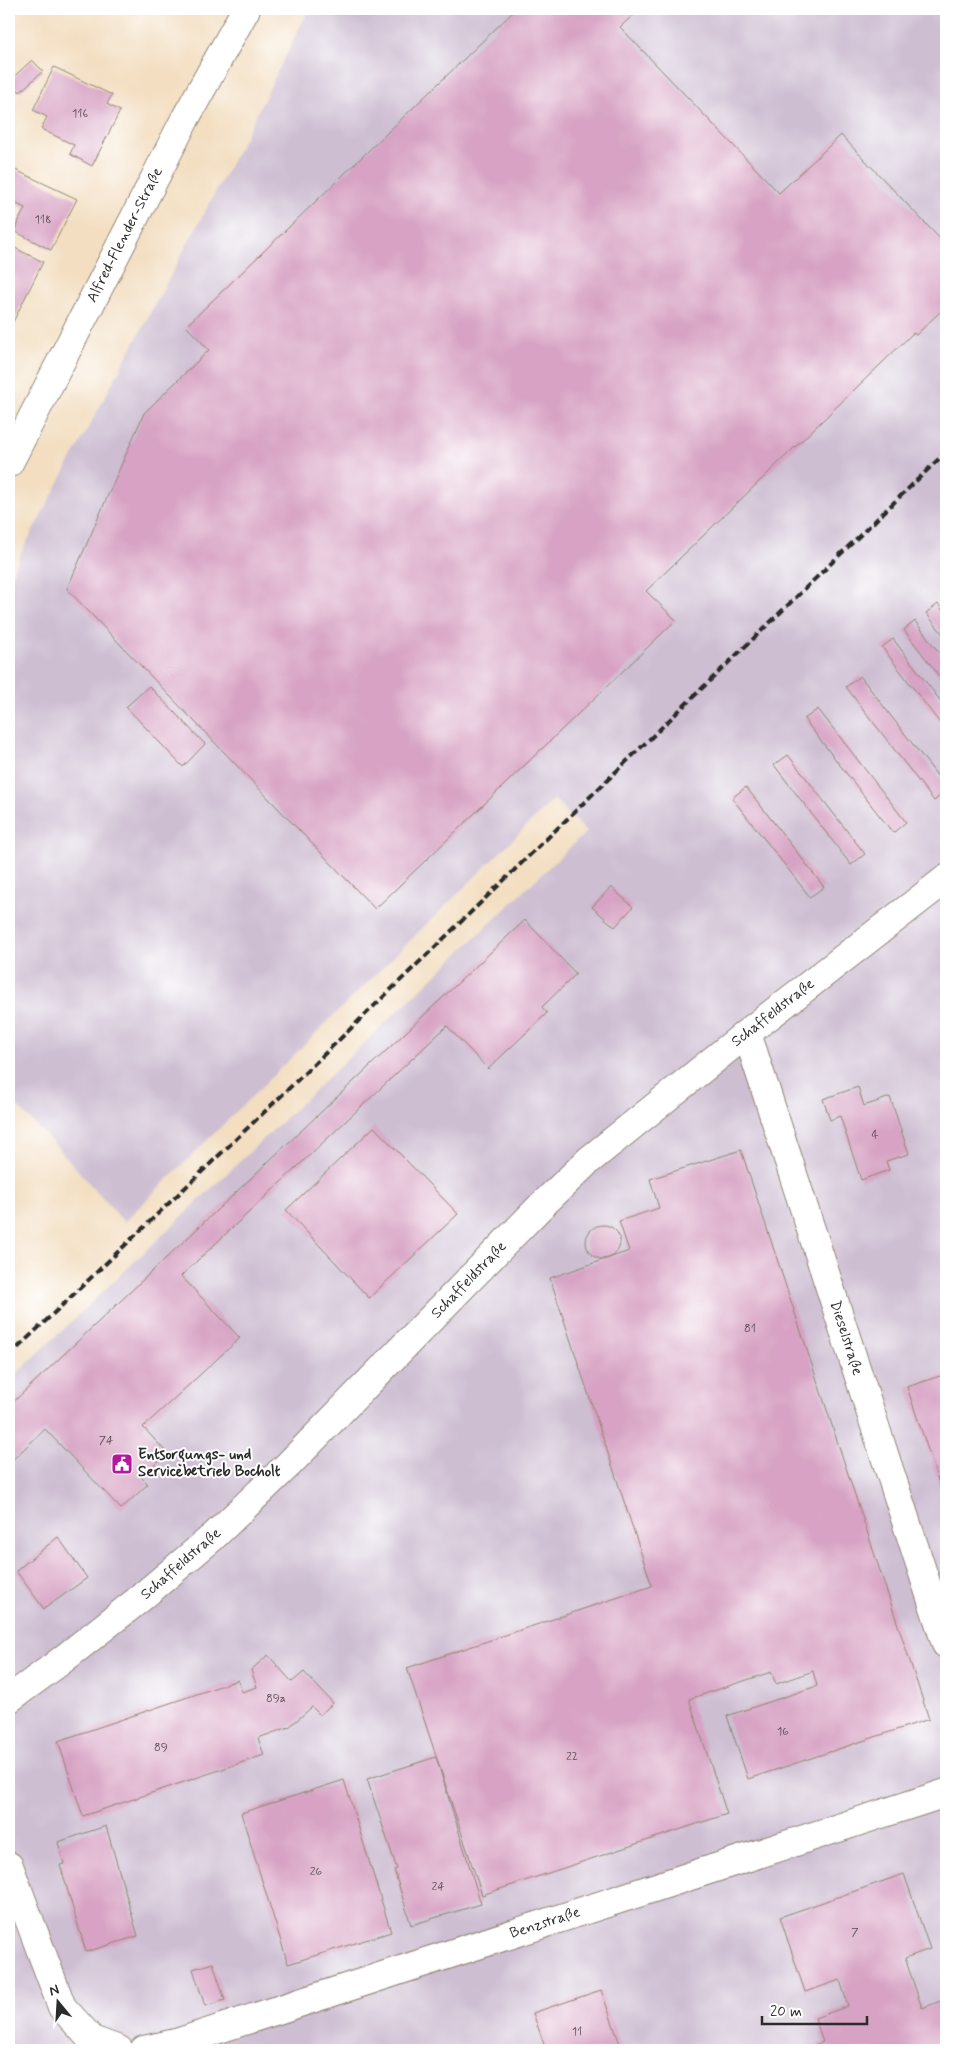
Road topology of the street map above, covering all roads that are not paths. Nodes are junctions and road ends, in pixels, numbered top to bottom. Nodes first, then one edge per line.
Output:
1 (246, 9) edge
2 (11, 451) edge
3 (946, 879) edge
4 (747, 1032) junction
5 (946, 1644) edge
6 (9, 1699) edge
7 (946, 1794) edge
8 (9, 1866) edge
9 (119, 2050) edge
10 (144, 2050) edge

1 - 2 street, Alfred-Flender-Straße
3 - 4 street, Schaffeldstraße
4 - 5 street, Dieselstraße
4 - 6 street, Schaffeldstraße
7 - 10 street, Benzstraße
8 - 9 street

